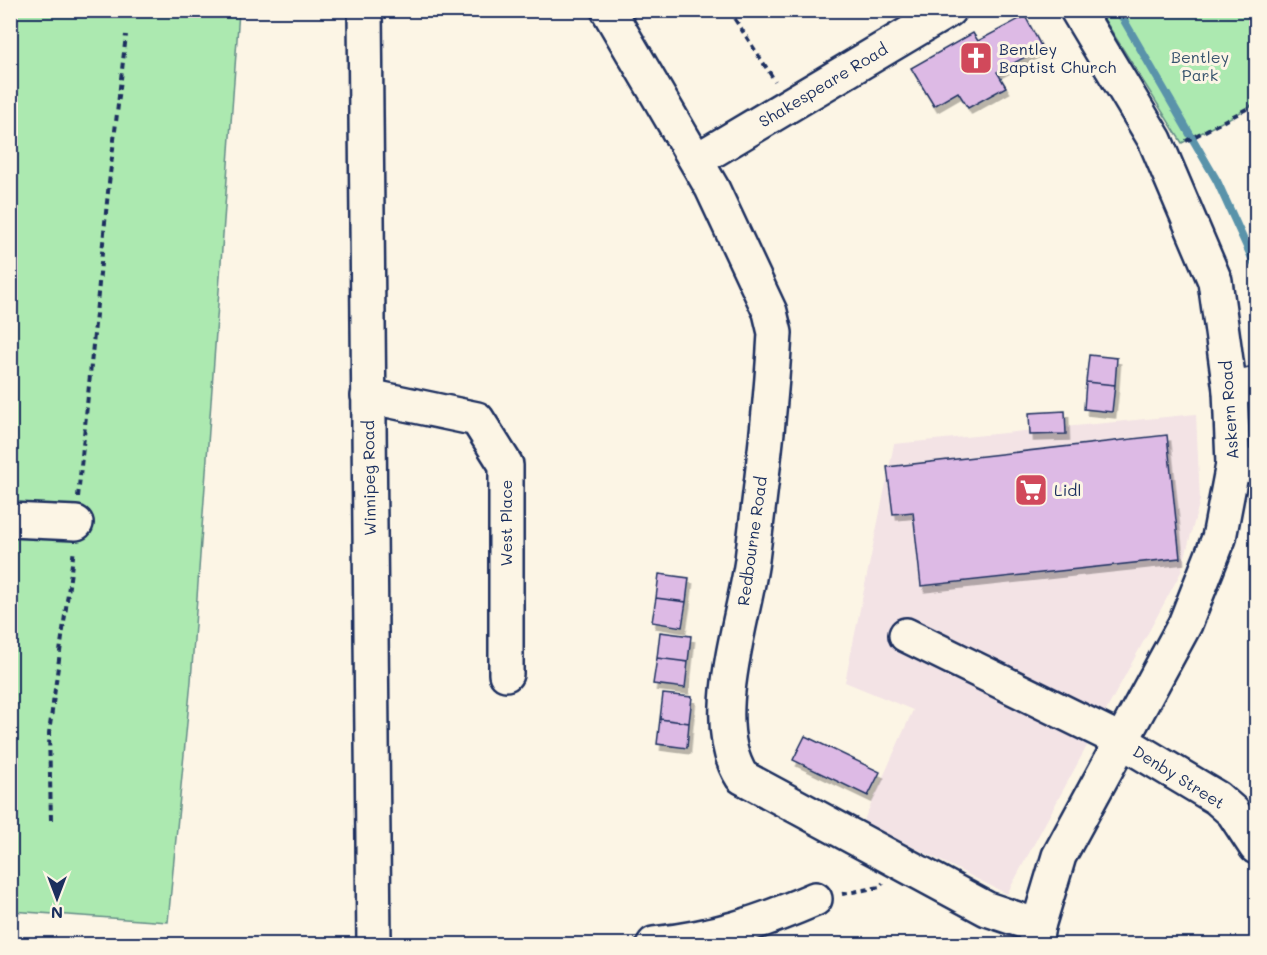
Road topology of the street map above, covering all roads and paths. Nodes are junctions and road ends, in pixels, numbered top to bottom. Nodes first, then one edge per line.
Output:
1 (365, 10) edge
2 (608, 10) edge
3 (949, 10) edge
4 (1077, 10) edge
5 (731, 11) edge
6 (126, 35) dead end
7 (1257, 104) edge
8 (790, 105) junction
9 (1182, 143) dead end
10 (697, 160) junction
11 (1243, 387) edge
12 (368, 396) junction
13 (1245, 465) edge
14 (10, 519) edge
15 (76, 524) junction
16 (906, 635) dead end
17 (506, 674) dead end
18 (1120, 740) junction
19 (51, 820) dead end
20 (1257, 847) edge
21 (903, 864) junction
22 (815, 899) joint
23 (1036, 935) edge
24 (374, 945) edge
25 (654, 945) edge

1 - 12 main road, Winnipeg Road
2 - 10 main road, Redbourne Road
3 - 8 main road, Shakespeare Road
4 - 11 main road, Askern Road
5 - 8 path
6 - 15 path
7 - 9 path
8 - 10 main road, Shakespeare Road
10 - 21 main road, Redbourne Road
11 - 13 main road, Askern Road
12 - 17 main road, West Place
12 - 24 main road, Winnipeg Road
13 - 18 main road, Askern Road
14 - 15 main road
15 - 19 path
16 - 18 main road, Denby Street
18 - 20 main road, Denby Street
18 - 23 main road, Askern Road
21 - 22 path
21 - 23 main road, Redbourne Road
22 - 25 main road

